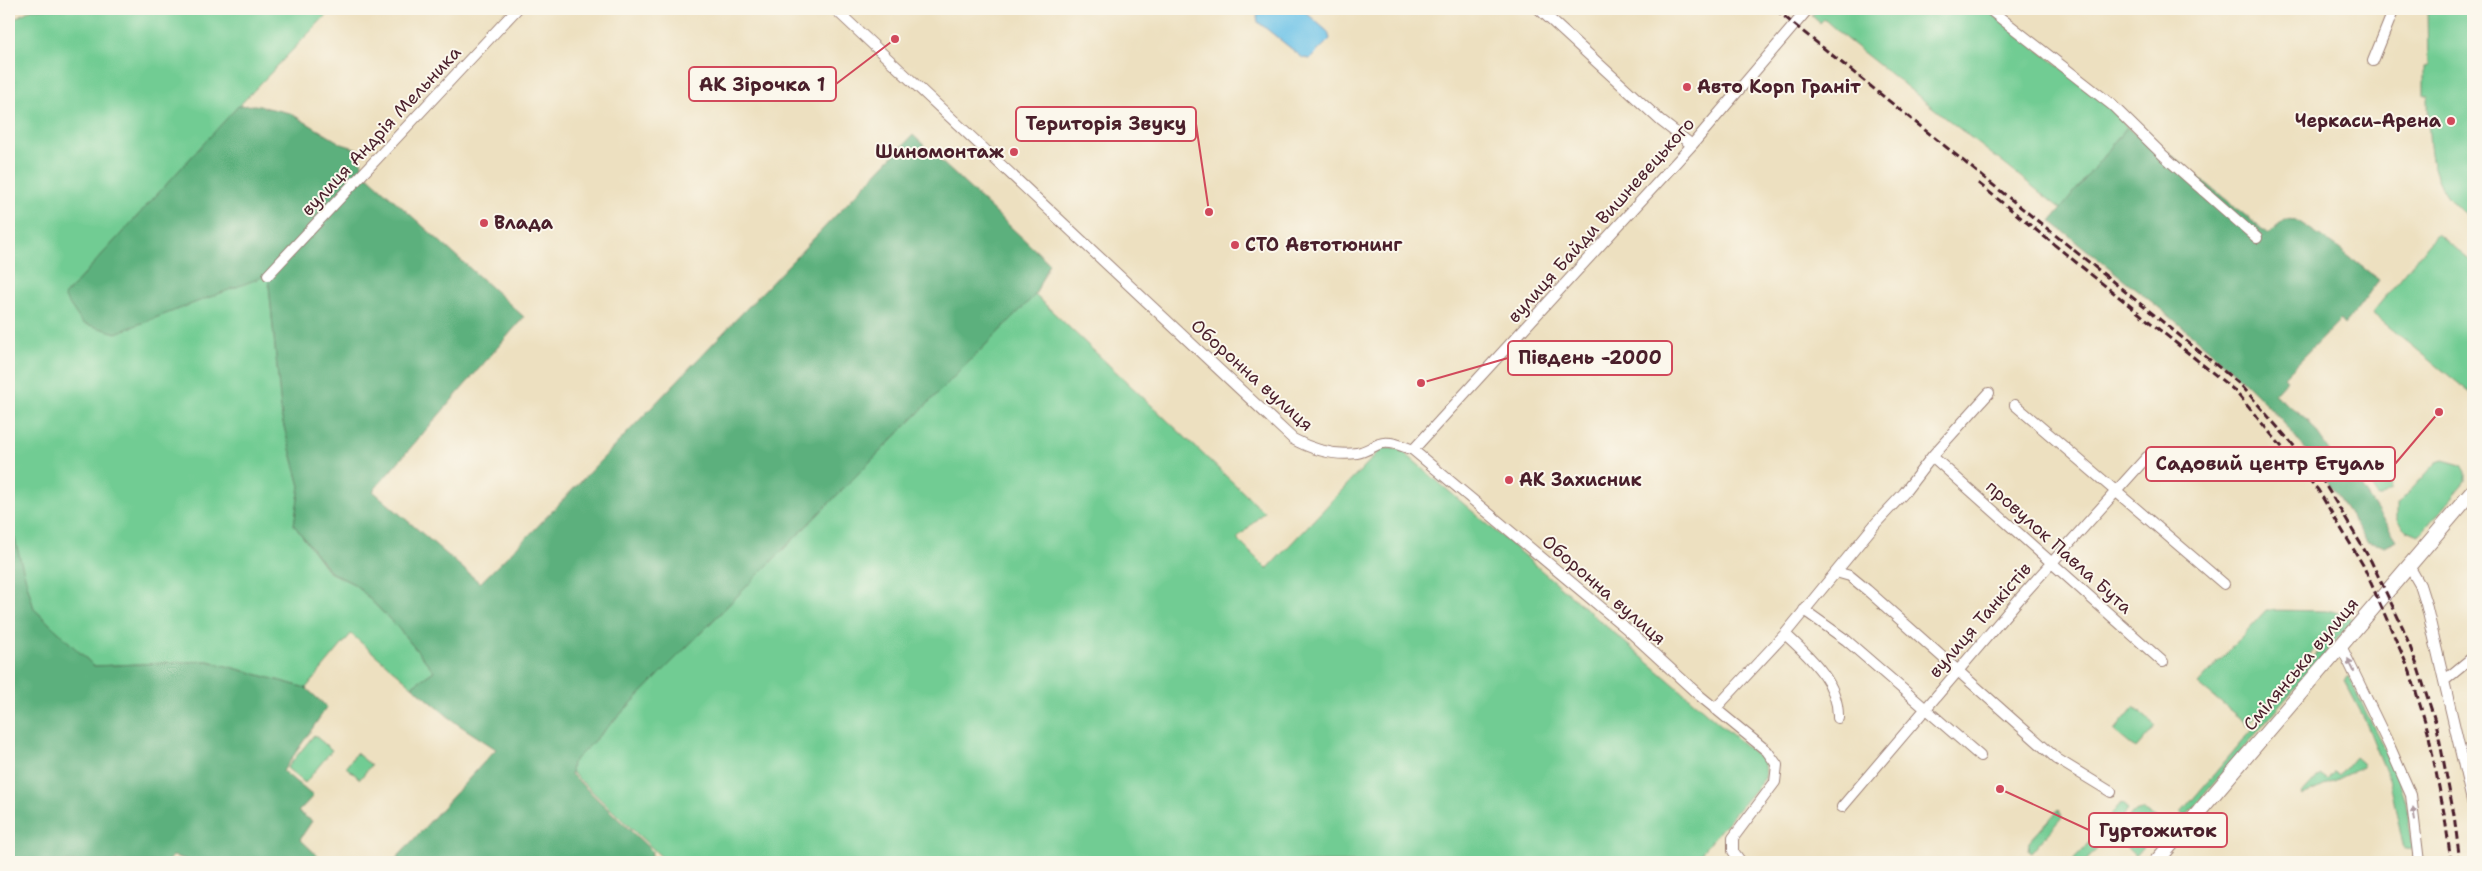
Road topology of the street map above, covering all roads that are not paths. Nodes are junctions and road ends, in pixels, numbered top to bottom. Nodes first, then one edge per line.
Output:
1 (517, 9) edge
2 (835, 9) edge
3 (1539, 9) edge
4 (1808, 9) edge
5 (1989, 9) edge
6 (2394, 9) edge
7 (2373, 61) dead end
8 (1692, 145) junction
9 (2258, 238) dead end
10 (268, 274) dead end
11 (1989, 393) dead end
12 (2015, 405) dead end
13 (1413, 450) junction
14 (2147, 456) dead end
15 (1933, 457) junction
16 (2116, 490) junction
17 (2473, 491) edge
18 (2052, 562) junction
19 (2409, 566) junction
20 (1836, 572) junction
21 (2224, 584) dead end
22 (1804, 610) junction
23 (1785, 634) junction
24 (2341, 646) junction
25 (2473, 657) edge
26 (2163, 662) dead end
27 (1959, 669) junction
28 (2445, 680) junction
29 (1924, 708) junction
30 (1715, 709) junction
31 (1838, 718) dead end
32 (1980, 756) dead end
33 (2470, 777) edge
34 (2111, 792) dead end
35 (2473, 805) edge
36 (1842, 807) dead end
37 (1741, 862) edge
38 (2156, 862) edge
39 (2419, 862) edge

1 - 10 street, вулиця Андрія Мельника
2 - 13 street, Оборонна вулиця
3 - 8 street
4 - 8 street, вулиця Байди Вишневецького
5 - 9 street
6 - 7 street
8 - 13 street, вулиця Байди Вишневецького
11 - 15 street
12 - 16 street
13 - 30 street, Оборонна вулиця
14 - 16 street, вулиця Танкістів
15 - 18 street, провулок Павла Бута
15 - 20 street
16 - 18 street, вулиця Танкістів
16 - 21 street
17 - 19 main road, Смілянська вулиця
18 - 26 street, провулок Павла Бута
18 - 27 street, вулиця Танкістів
19 - 24 main road, Смілянська вулиця
19 - 28 street
20 - 22 street
20 - 27 street
22 - 23 street
22 - 29 street
23 - 30 street
23 - 31 street
24 - 38 main road, Смілянська вулиця
39 -> 24 street
25 - 28 street
27 - 29 street, вулиця Танкістів
27 - 34 street
28 - 33 street
29 - 32 street
29 - 36 street, вулиця Танкістів
30 - 37 street, Оборонна вулиця
33 - 35 street

